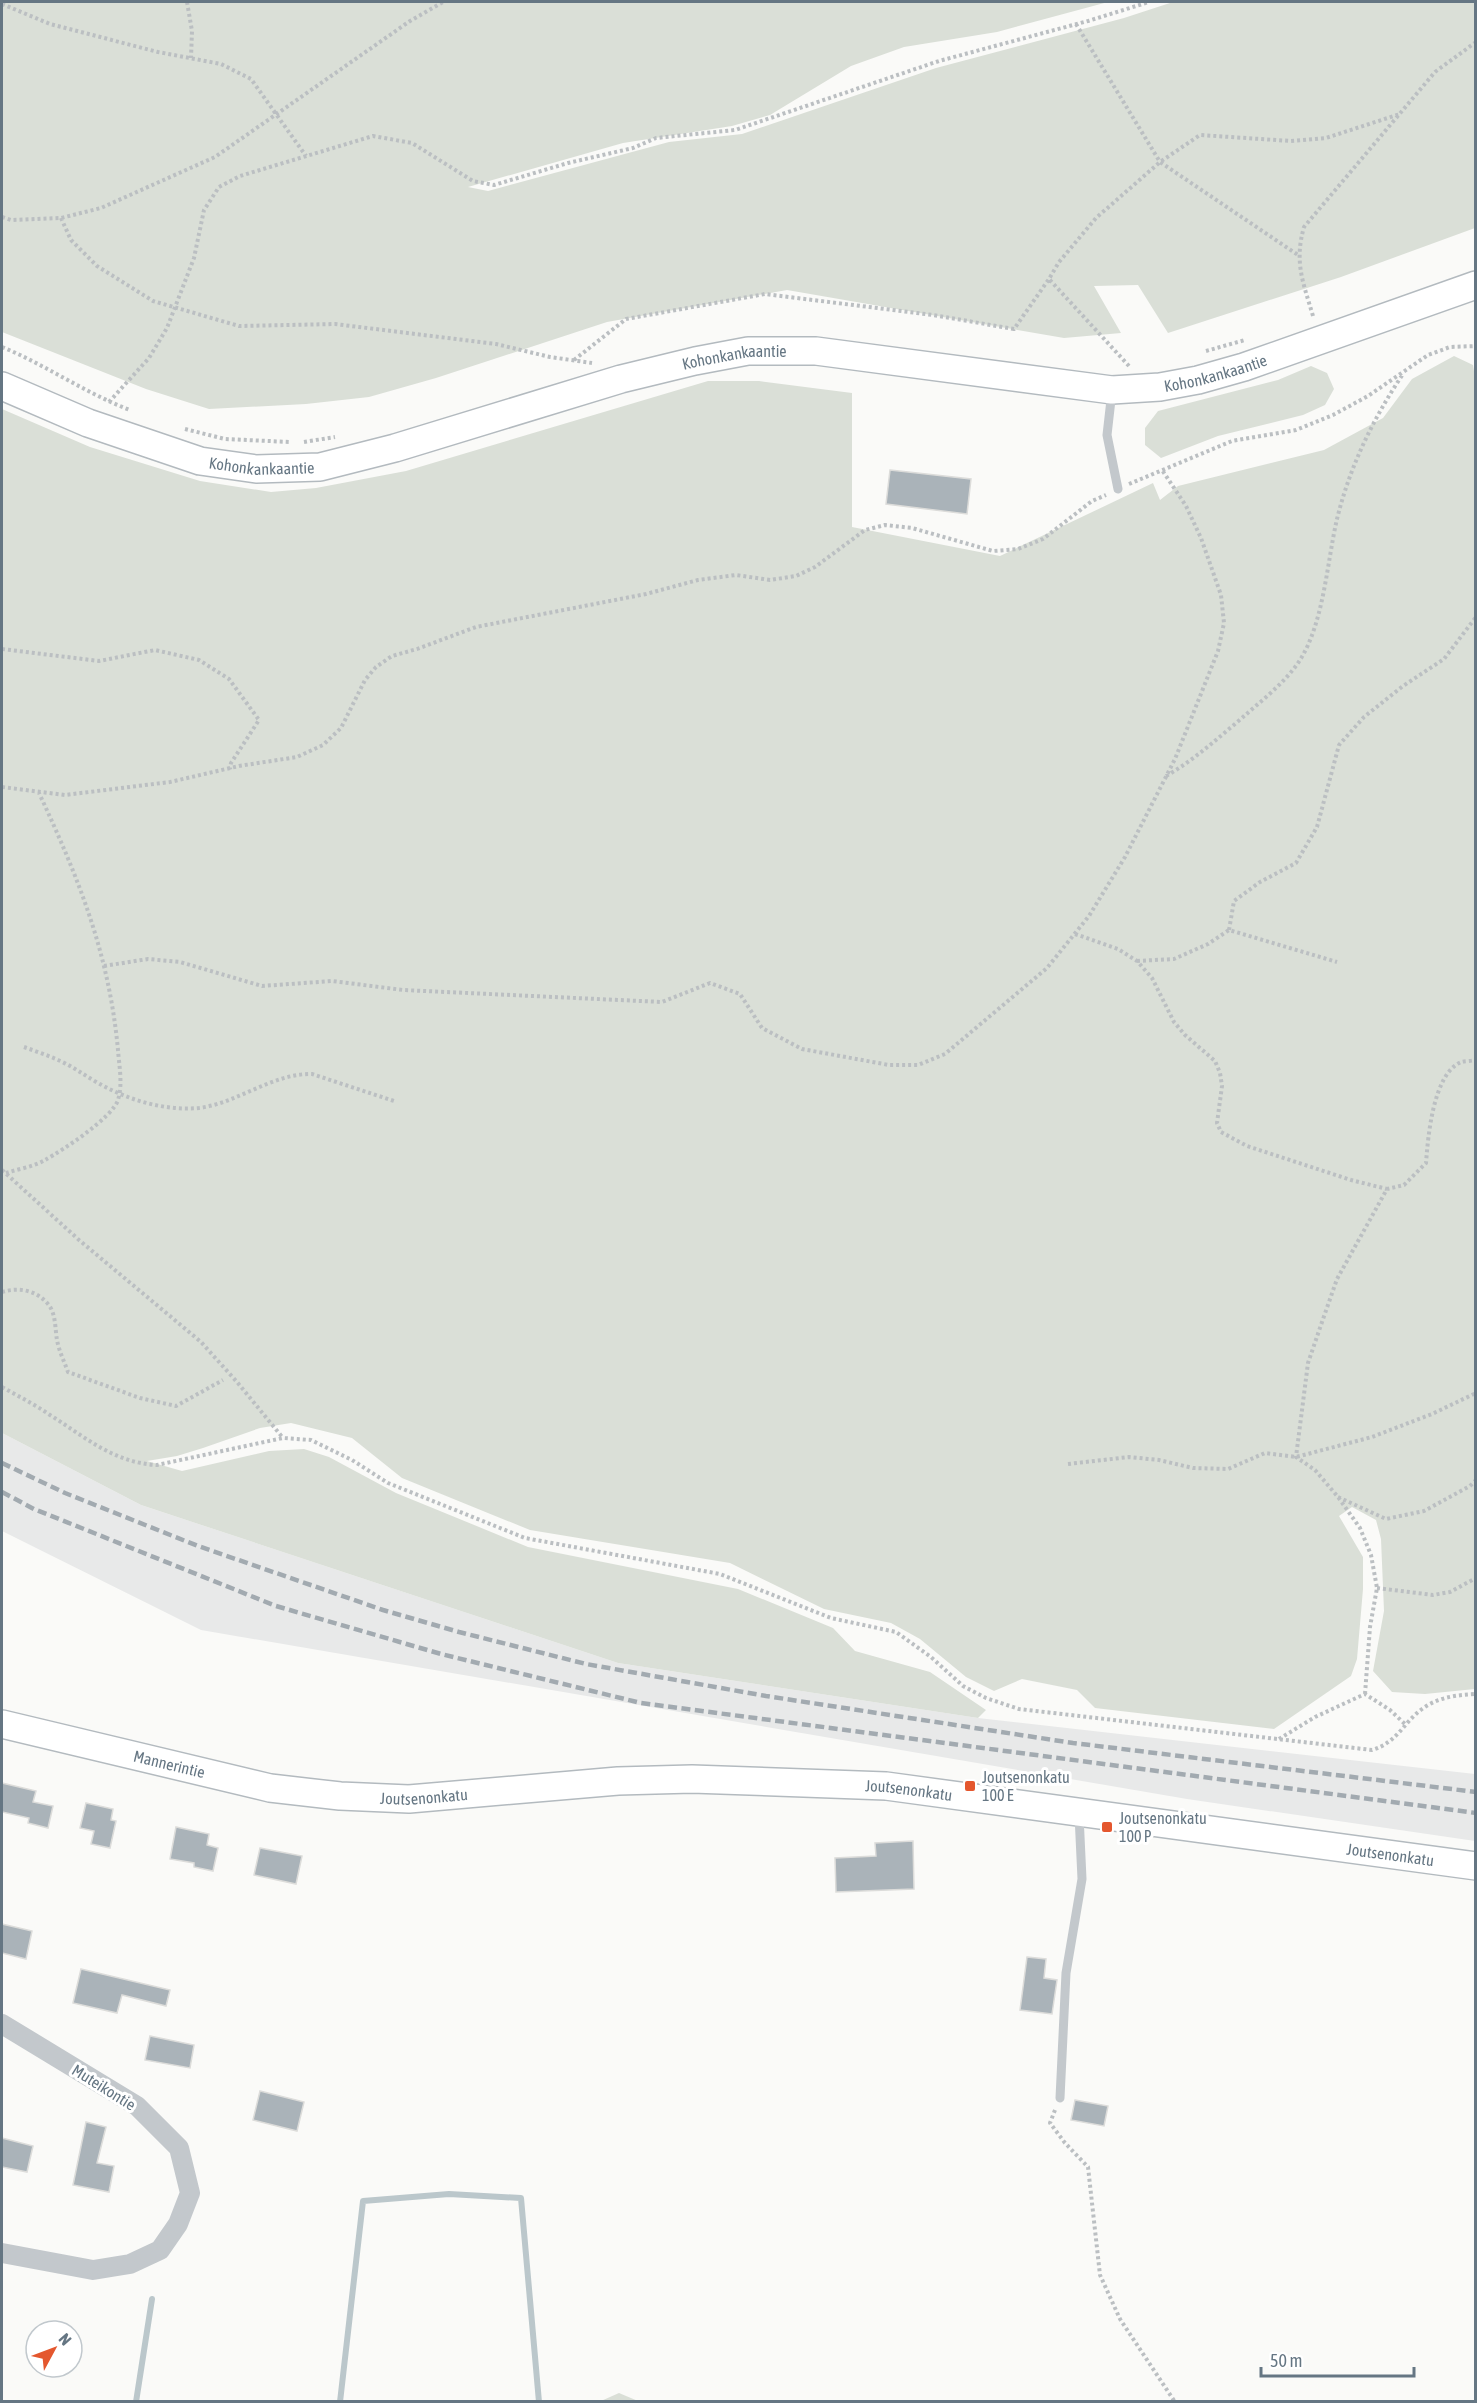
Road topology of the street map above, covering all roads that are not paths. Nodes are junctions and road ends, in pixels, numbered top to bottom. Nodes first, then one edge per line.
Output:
1 (1476, 285) edge
2 (2, 386) edge
3 (1112, 390) junction
4 (1118, 489) road end
5 (2, 1724) edge
6 (340, 1796) joint
7 (1078, 1813) junction
8 (1476, 1866) edge
9 (2, 2024) edge
10 (1060, 2098) road end
11 (2, 2253) edge

1 - 3 street, Kohonkankaantie
2 - 3 street, Kohonkankaantie
3 - 4 lane
5 - 6 street, Mannerintie
6 - 7 street, Joutsenonkatu
7 - 8 street, Joutsenonkatu
7 - 10 lane
9 - 11 street, Muteikontie

